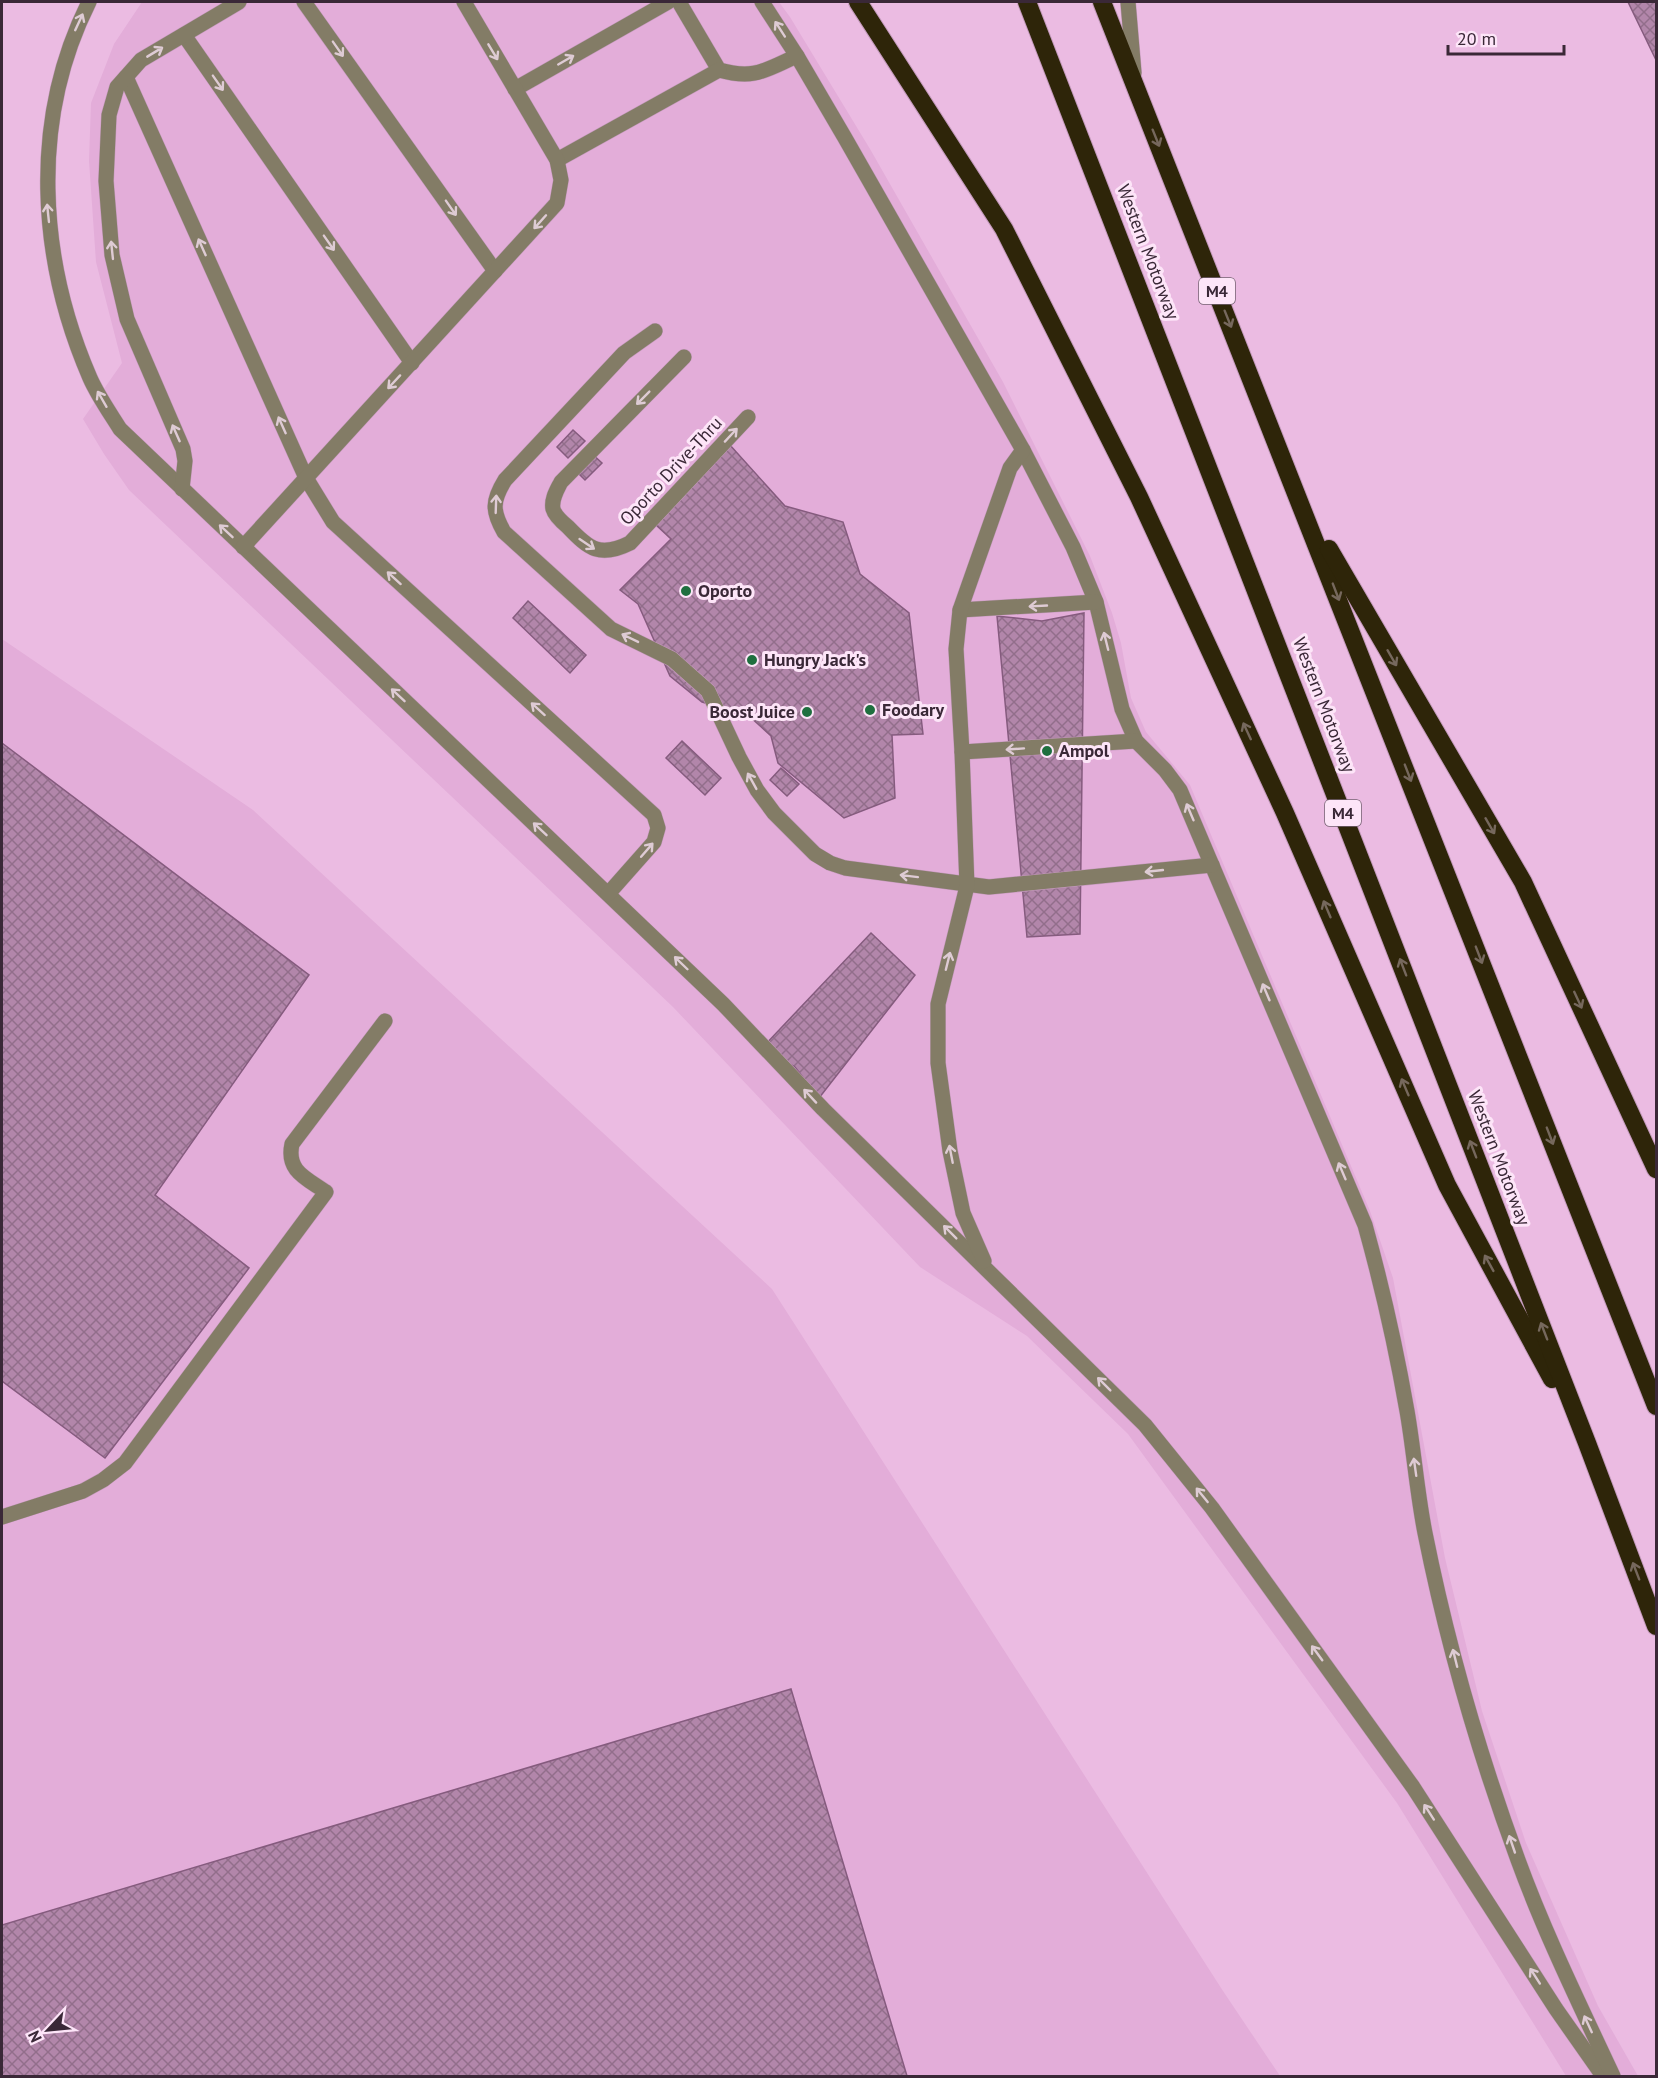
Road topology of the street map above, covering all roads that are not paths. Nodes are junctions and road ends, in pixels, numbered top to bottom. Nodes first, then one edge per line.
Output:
1 (89, 2) edge
2 (239, 2) edge
3 (304, 2) edge
4 (464, 2) edge
5 (668, 2) edge
6 (679, 2) edge
7 (762, 2) edge
8 (858, 2) edge
9 (1027, 2) edge
10 (1102, 2) edge
11 (1128, 2) edge
12 (184, 35) junction
13 (797, 56) junction
14 (719, 70) junction
15 (126, 78) junction
16 (1135, 83) junction
17 (515, 89) junction
18 (557, 160) junction
19 (495, 271) junction
20 (655, 331) dead end
21 (684, 357) dead end
22 (411, 363) junction
23 (748, 417) dead end
24 (1023, 450) junction
25 (306, 478) junction
26 (182, 489) junction
27 (1299, 498) junction
28 (243, 547) junction
29 (1096, 602) junction
30 (960, 610) junction
31 (1136, 741) junction
32 (962, 752) junction
33 (1212, 865) junction
34 (967, 885) junction
35 (608, 894) junction
36 (385, 1021) dead end
37 (1656, 1169) edge
38 (988, 1269) junction
39 (1656, 1406) edge
40 (1587, 1443) junction
41 (2, 1517) edge
42 (1656, 1626) edge
43 (1603, 2076) edge
44 (1613, 2076) edge

26 -> 1 lane
2 - 12 lane
3 -> 19 lane
4 -> 17 lane
17 -> 5 lane
6 - 14 lane
13 -> 7 lane
40 -> 8 highway
40 -> 9 highway, Western Motorway / M4
10 - 16 highway, M4
11 - 16 lane
15 -> 12 lane
12 -> 22 lane
13 - 14 lane
13 - 24 lane
14 - 18 lane
25 -> 15 lane
26 -> 15 lane
16 -> 27 highway, M4
17 - 18 lane
18 -> 19 lane
19 - 22 lane
34 -> 20 lane
21 -> 23 lane, Oporto Drive-Thru
22 -> 25 lane
24 - 29 lane
24 - 30 lane
25 - 28 lane
35 -> 25 lane
28 -> 26 lane
27 -> 37 highway
27 -> 39 highway, M4
35 -> 28 lane
29 -> 30 lane
31 -> 29 lane
30 - 32 lane
31 -> 32 lane
33 -> 31 lane
32 - 34 lane
33 -> 34 lane
44 -> 33 lane
38 -> 34 lane
38 -> 35 lane
36 - 41 lane
43 -> 38 lane
42 -> 40 highway, Western Motorway / M4

